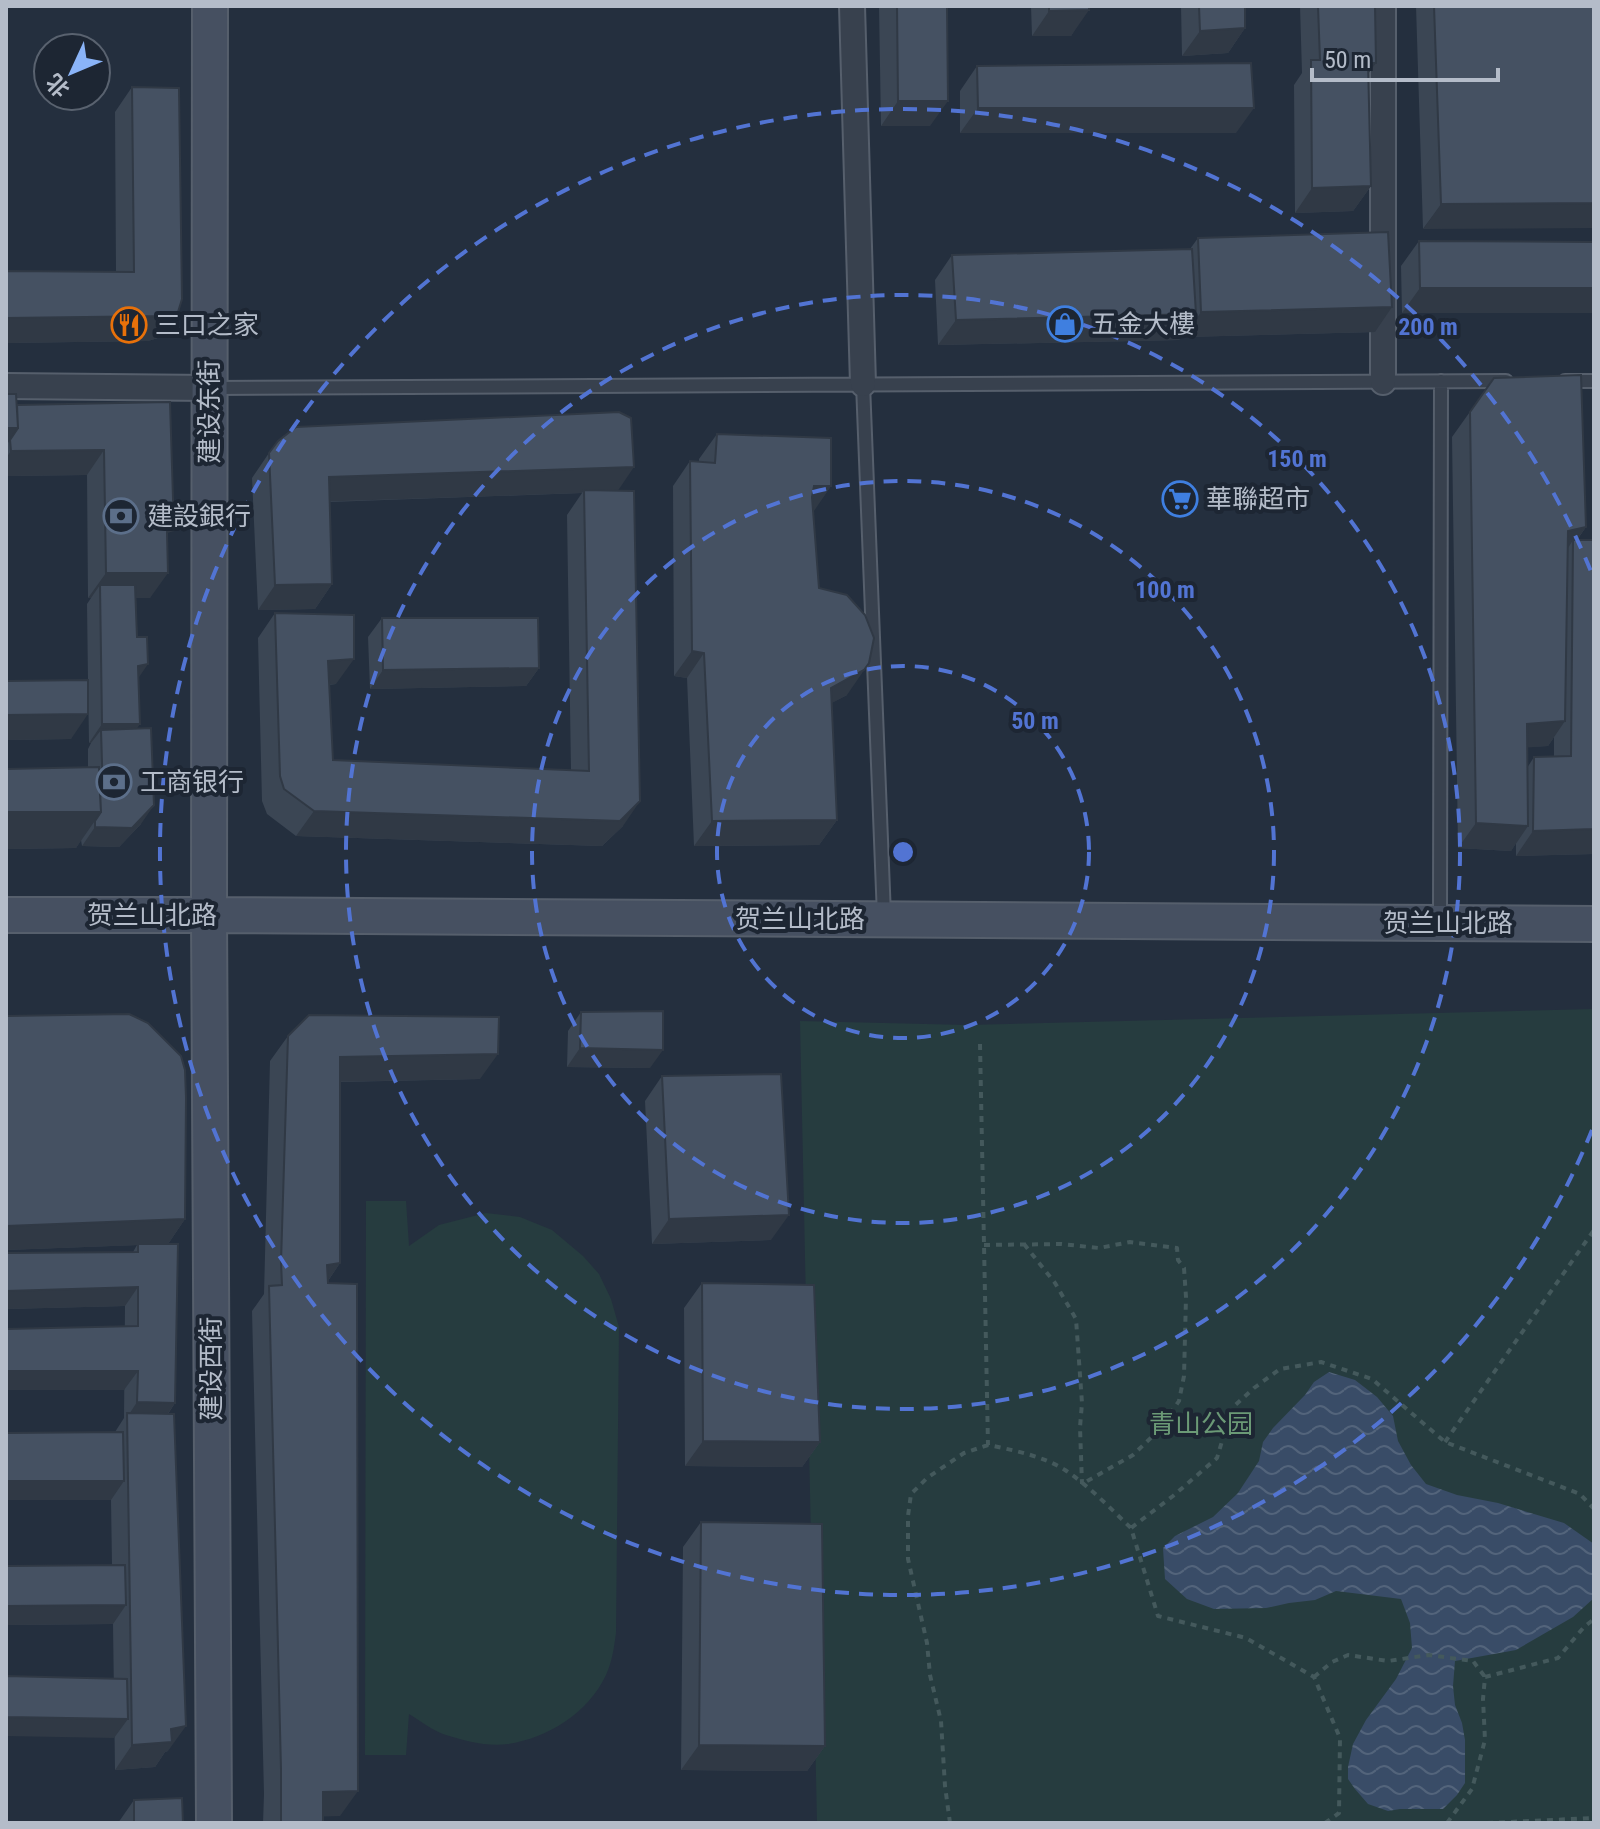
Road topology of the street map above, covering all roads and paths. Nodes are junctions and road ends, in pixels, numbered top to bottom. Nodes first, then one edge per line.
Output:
1 (210, 6) edge
2 (852, 6) edge
3 (1383, 6) edge
4 (1441, 381) junction
5 (1517, 381) edge
6 (1548, 381) edge
7 (1594, 381) edge
8 (1383, 382) junction
9 (863, 384) junction
10 (6, 386) edge
11 (209, 388) junction
12 (6, 915) edge
13 (209, 915) junction
14 (884, 919) junction
15 (1440, 923) junction
16 (1594, 924) edge
17 (980, 1044) dead end
18 (1594, 1230) edge
19 (1024, 1244) junction
20 (984, 1245) junction
21 (1445, 1442) junction
22 (988, 1445) junction
23 (1082, 1484) junction
24 (1594, 1509) edge
25 (1131, 1528) junction
26 (1594, 1619) edge
27 (1314, 1677) junction
28 (1485, 1677) junction
29 (1594, 1818) edge
30 (214, 1823) edge
31 (950, 1823) edge
32 (1325, 1823) edge
33 (1447, 1823) edge
34 (1487, 1823) edge

1 - 11 main road, 建设东街
2 - 9 street
3 - 8 street
4 - 5 lane
4 - 8 lane
4 - 15 lane
6 - 7 lane
8 - 9 lane
9 - 11 lane
9 - 14 lane
10 - 11 street
11 - 13 main road, 建设东街
12 - 13 main road, 贺兰山北路
13 - 14 main road, 贺兰山北路
13 - 30 main road, 建设西街
14 - 15 main road, 贺兰山北路
15 - 16 main road, 贺兰山北路
17 - 20 path
18 - 21 path
19 - 20 path
19 - 23 path
19 - 23 path
20 - 22 path
21 - 24 path
21 - 25 path
22 - 23 path
22 - 31 path
23 - 25 path
25 - 27 path
26 - 28 path
27 - 28 path
27 - 32 path
28 - 33 path
29 - 34 path

